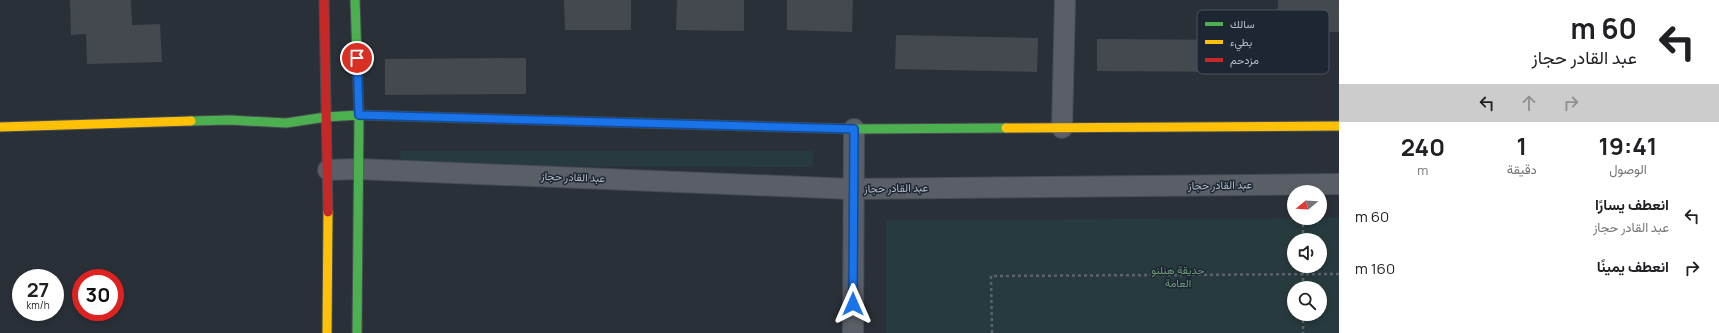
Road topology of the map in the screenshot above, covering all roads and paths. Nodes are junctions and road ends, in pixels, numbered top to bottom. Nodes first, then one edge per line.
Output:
1 (324, 0) edge
2 (355, 0) edge
3 (1065, 0) edge
4 (359, 115) junction
5 (326, 117) junction
6 (1339, 126) edge
7 (0, 127) edge
8 (1062, 128) junction
9 (854, 129) junction
10 (358, 169) junction
11 (328, 170) junction
12 (1339, 184) edge
13 (852, 188) junction
14 (1303, 274) junction
15 (1339, 274) edge
16 (1303, 281) edge
17 (1303, 321) edge
18 (327, 333) edge
19 (357, 333) edge
20 (853, 333) edge
21 (992, 333) edge
22 (1303, 333) edge

1 - 5 street
2 - 4 street
3 - 8 street
4 - 5 street
4 - 9 street
4 - 10 street
5 - 7 street
5 - 11 street
6 - 8 street
8 - 9 street
9 - 13 street
10 - 11 street, عبد القادر حجاز
10 - 13 street, عبد القادر حجاز
10 - 19 street
11 - 18 street
12 - 13 street, عبد القادر حجاز
13 - 20 street
14 - 15 path
14 - 16 path
14 - 21 path
17 - 22 path

